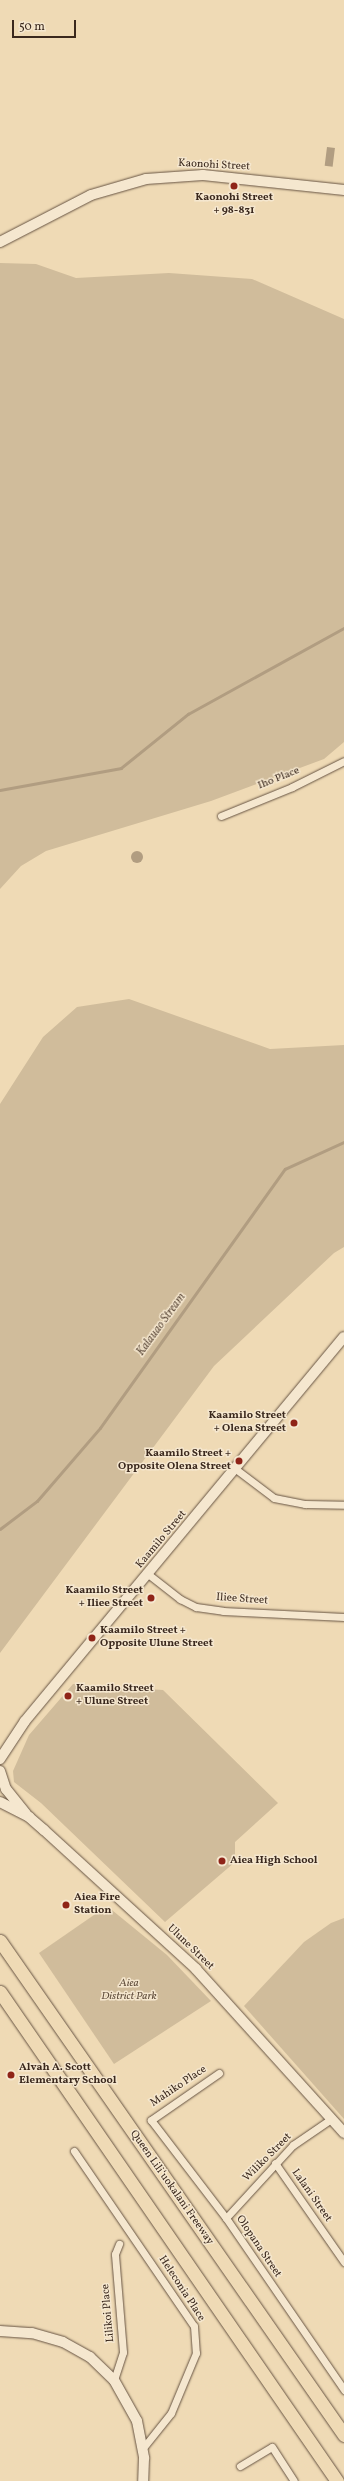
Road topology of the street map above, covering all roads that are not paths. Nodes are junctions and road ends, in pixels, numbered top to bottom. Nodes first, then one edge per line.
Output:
1 (344, 190) edge
2 (0, 242) edge
3 (344, 761) edge
4 (221, 816) dead end
5 (344, 1337) edge
6 (237, 1470) junction
7 (344, 1505) edge
8 (148, 1574) junction
9 (344, 1616) edge
10 (0, 1759) edge
11 (0, 1771) edge
12 (0, 1802) edge
13 (29, 1817) junction
14 (0, 1941) edge
15 (0, 1992) edge
16 (220, 2073) dead end
17 (331, 2119) junction
18 (151, 2120) joint
19 (344, 2134) edge
20 (74, 2151) dead end
21 (275, 2163) junction
22 (226, 2218) junction
23 (119, 2244) dead end
24 (344, 2262) edge
25 (0, 2331) edge
26 (114, 2380) junction
27 (344, 2390) edge
28 (344, 2435) edge
29 (143, 2448) junction
30 (240, 2466) dead end
31 (143, 2481) edge
32 (294, 2481) edge
33 (336, 2481) edge

1 - 2 street, Kaonohi Street
3 - 4 street, Iho Place
5 - 6 street, Kaamilo Street
6 - 7 street
6 - 8 street, Kaamilo Street
8 - 9 street, Iliee Street
8 - 10 street, Kaamilo Street
11 - 13 street
12 - 13 street, Ulune Street
13 - 17 street, Ulune Street
14 - 28 highway, Queen Liliʻuokalani Freeway
15 - 33 highway
16 - 18 street, Mahiko Place
17 - 19 street, Ulune Street
17 - 21 street, Wiliko Street
18 - 22 street, Olopana Street
20 - 29 street, Heleconia Place
21 - 22 street, Wiliko Street
21 - 24 street, Lalani Street
22 - 27 street, Olopana Street
23 - 26 street, Lilikoi Place
25 - 26 street
26 - 29 street
29 - 31 street
30 - 32 street

